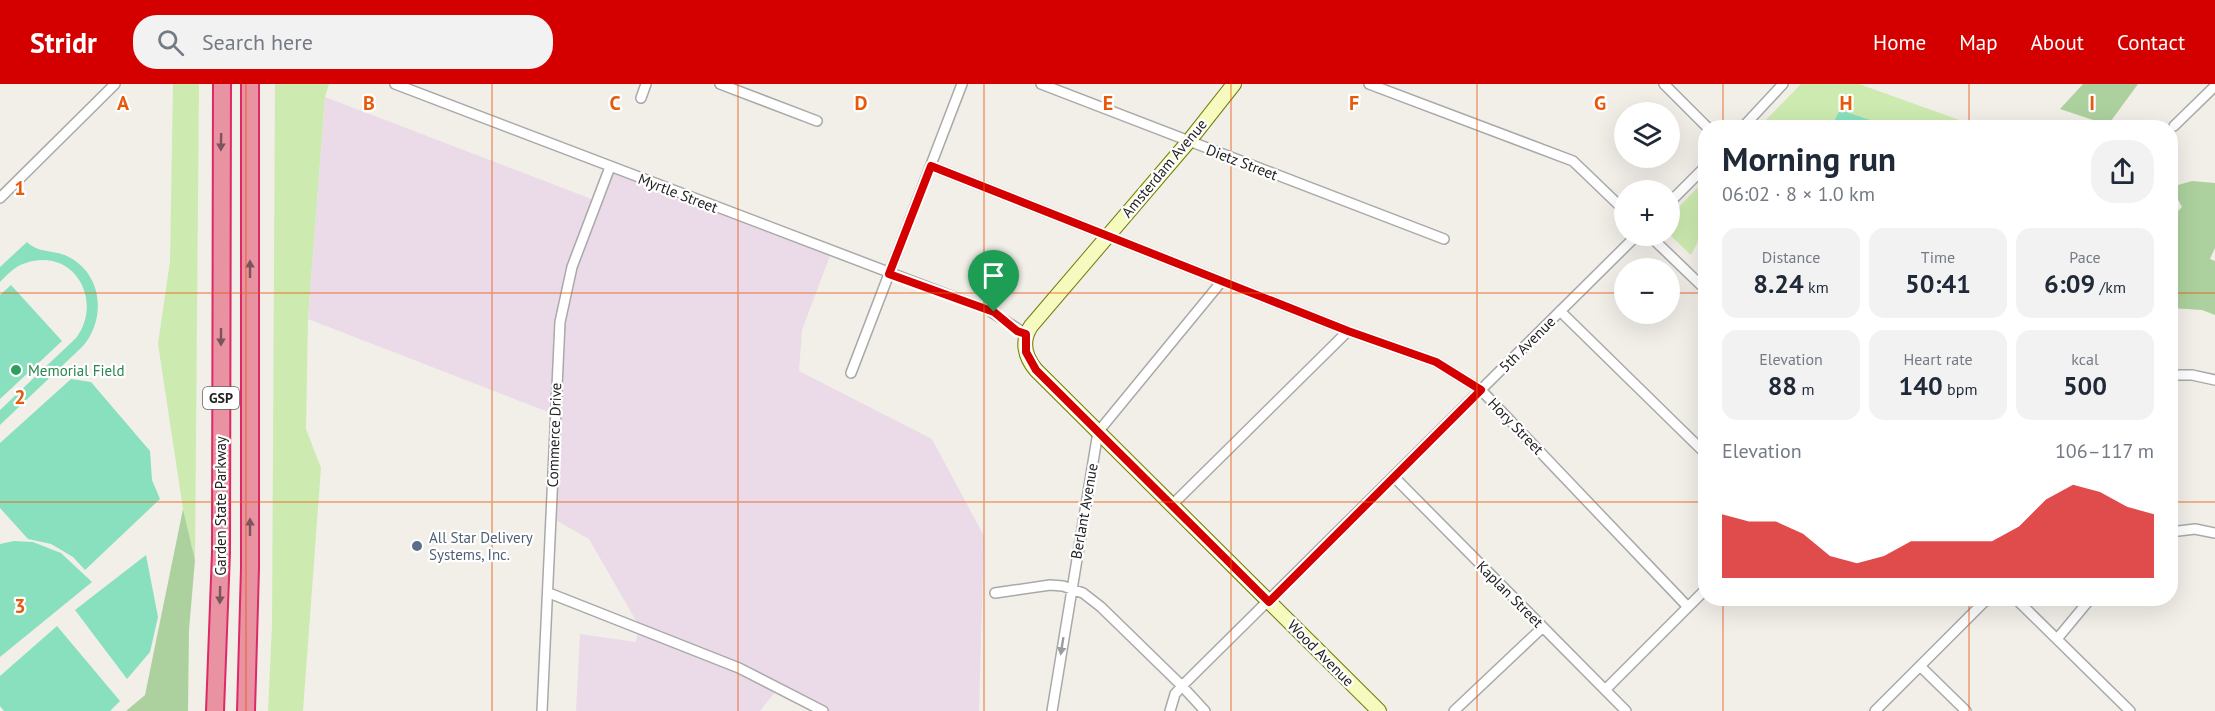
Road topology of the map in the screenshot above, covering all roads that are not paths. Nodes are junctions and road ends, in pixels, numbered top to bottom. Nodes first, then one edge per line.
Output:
1 (115, 84) edge
2 (222, 84) edge
3 (250, 84) edge
4 (395, 84) edge
5 (646, 84) edge
6 (720, 84) edge
7 (962, 84) edge
8 (1041, 84) edge
9 (1234, 84) edge
10 (1369, 84) edge
11 (1664, 84) edge
12 (1783, 84) edge
13 (2215, 86) edge
14 (640, 98) dead end
15 (1700, 120) edge
16 (1749, 120) edge
17 (817, 121) dead end
18 (2178, 122) edge
19 (1189, 141) junction
20 (931, 166) junction
21 (610, 167) junction
22 (1698, 174) edge
23 (1680, 192) edge
24 (0, 198) edge
25 (1614, 200) edge
26 (1107, 235) junction
27 (1444, 239) dead end
28 (1625, 246) edge
29 (1660, 246) edge
30 (889, 274) junction
31 (1222, 281) junction
32 (1698, 282) edge
33 (1560, 311) junction
34 (1348, 331) junction
35 (1026, 334) junction
36 (851, 373) dead end
37 (2178, 375) edge
38 (2215, 380) edge
39 (1481, 390) junction
40 (1098, 432) junction
41 (1698, 446) edge
42 (1394, 477) junction
43 (1172, 505) junction
44 (2178, 531) edge
45 (2215, 533) edge
46 (1071, 588) junction
47 (549, 593) junction
48 (995, 593) dead end
49 (1698, 597) edge
50 (1269, 602) junction
51 (1980, 606) edge
52 (2023, 606) edge
53 (2084, 606) edge
54 (1688, 607) junction
55 (1543, 627) junction
56 (2056, 639) junction
57 (1920, 666) junction
58 (1182, 686) junction
59 (1605, 690) junction
60 (215, 711) edge
61 (246, 711) edge
62 (542, 711) edge
63 (823, 711) edge
64 (1052, 711) edge
65 (1170, 711) edge
66 (1205, 711) edge
67 (1379, 711) edge
68 (1454, 711) edge
69 (1626, 711) edge
70 (1875, 711) edge
71 (1966, 711) edge
72 (2130, 711) edge

1 - 24 street
2 -> 60 highway, Garden State Parkway / GSP
61 -> 3 highway, Garden State Parkway / GSP
4 - 21 street, Myrtle Street
5 - 14 street
6 - 17 street
7 - 20 street
8 - 19 street, Dietz Street
9 - 19 main road, Amsterdam Avenue
10 - 25 street
11 - 15 street
12 - 16 street
13 - 18 street
19 - 26 main road, Amsterdam Avenue
19 - 27 street, Dietz Street
20 - 26 street, Hory Street
20 - 30 street
21 - 30 street, Myrtle Street
21 - 47 street, Commerce Drive
22 - 23 street
26 - 31 street, Hory Street
26 - 35 main road, Amsterdam Avenue
28 - 33 street, 5th Avenue
29 - 32 street
30 - 35 street, Myrtle Street
30 - 36 street
31 - 34 street, Hory Street
31 - 40 street, Berlant Avenue
33 - 39 street, 5th Avenue
33 - 41 street
34 - 39 street, Hory Street
34 - 43 street
35 - 40 main road, Wood Avenue
37 - 38 street
39 - 42 street, 5th Avenue
39 - 54 street, Hory Street
40 - 43 main road, Wood Avenue
40 - 46 street, Berlant Avenue
42 - 50 street, 5th Avenue
42 - 55 street, Kaplan Street
43 - 50 main road, Wood Avenue
44 - 45 street
46 - 48 street
46 - 58 street
46 -> 64 street, Berlant Avenue
47 - 62 street, Commerce Drive
47 - 63 street
49 - 54 street
50 - 58 street, 5th Avenue
50 - 67 main road, Wood Avenue
51 - 57 street
52 - 56 street
53 - 56 street
54 - 59 street
55 - 59 street, Kaplan Street
55 - 68 street
56 - 72 street
57 - 70 street
57 - 71 street
58 - 65 street, 5th Avenue
58 - 66 street
59 - 69 street, Kaplan Street

